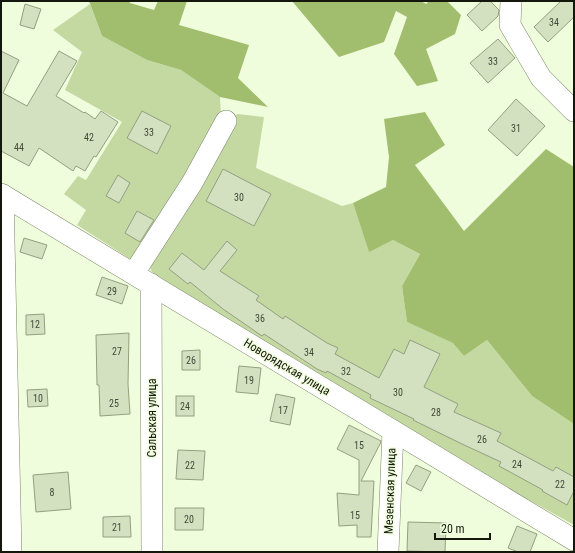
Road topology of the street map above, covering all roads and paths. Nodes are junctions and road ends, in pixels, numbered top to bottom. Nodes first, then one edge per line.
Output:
1 (511, 1) edge
2 (574, 111) edge
3 (226, 121) dead end
4 (2, 195) edge
5 (134, 274) junction
6 (151, 284) junction
7 (393, 431) junction
8 (574, 540) edge
9 (11, 552) edge
10 (152, 552) edge
11 (388, 552) edge

1 - 2 street
3 - 5 street
4 - 5 street, Новорядская улица
4 - 9 street
5 - 6 street, Новорядская улица
6 - 7 street, Новорядская улица
6 - 10 street, Сальская улица
7 - 8 street, Новорядская улица
7 - 11 street, Мезенская улица

